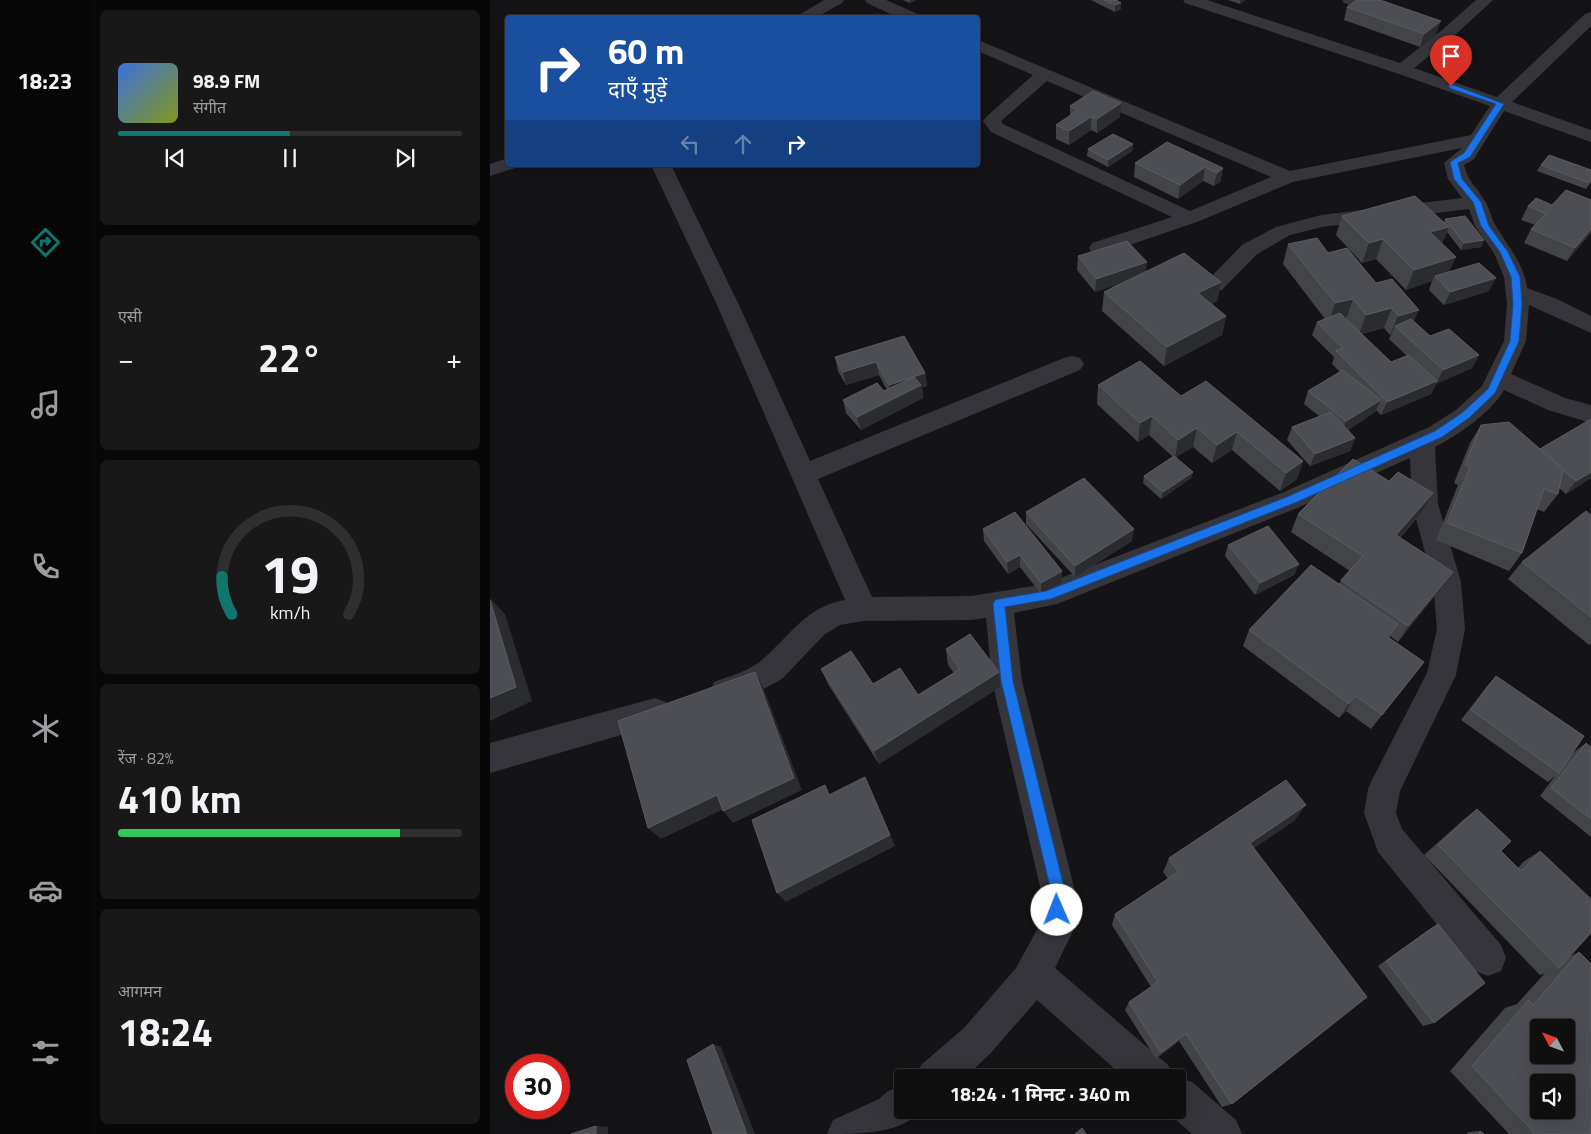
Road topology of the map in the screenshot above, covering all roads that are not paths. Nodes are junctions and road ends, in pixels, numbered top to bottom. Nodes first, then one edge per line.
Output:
1 (836, 0) edge
2 (873, 0) edge
3 (1191, 0) edge
4 (1350, 0) edge
5 (1485, 0) edge
6 (808, 15) edge
7 (907, 15) edge
8 (1591, 17) edge
9 (1404, 18) edge
10 (1430, 27) edge
11 (1448, 33) junction
12 (980, 46) edge
13 (1402, 69) junction
14 (1044, 74) junction
15 (1500, 104) junction
16 (1591, 136) edge
17 (1478, 139) junction
18 (505, 165) edge
19 (662, 167) edge
20 (490, 170) edge
21 (1288, 177) junction
22 (1476, 202) junction
23 (1190, 218) junction
24 (1099, 248) edge
25 (1214, 285) edge
26 (1516, 292) junction
27 (1591, 325) edge
28 (1072, 364) dead end
29 (1498, 378) junction
30 (1591, 414) edge
31 (1422, 442) junction
32 (804, 474) junction
33 (999, 604) junction
34 (863, 609) junction
35 (490, 758) edge
36 (1488, 958) dead end
37 (1034, 973) junction
38 (944, 1069) edge
39 (1144, 1069) edge
40 (1186, 1103) edge
41 (894, 1112) edge
42 (847, 1134) edge
43 (1222, 1134) edge

1 - 6 street
2 - 7 street
3 - 13 street
4 - 9 street
5 - 11 street
8 - 15 street
10 - 11 street
11 - 13 street
12 - 14 street
13 - 15 street
14 - 21 street
14 - 23 street
15 - 16 street
15 - 17 street
17 - 21 street
17 - 22 street
18 - 20 street
19 - 32 street
21 - 23 street
22 - 25 street
22 - 26 street
23 - 24 street
26 - 27 street
26 - 29 street
28 - 32 street
29 - 30 street
29 - 31 street
31 - 33 street
31 - 36 street
32 - 34 street
33 - 34 street
33 - 37 street
34 - 35 street
37 - 38 street
37 - 39 street
40 - 43 street
41 - 42 street

